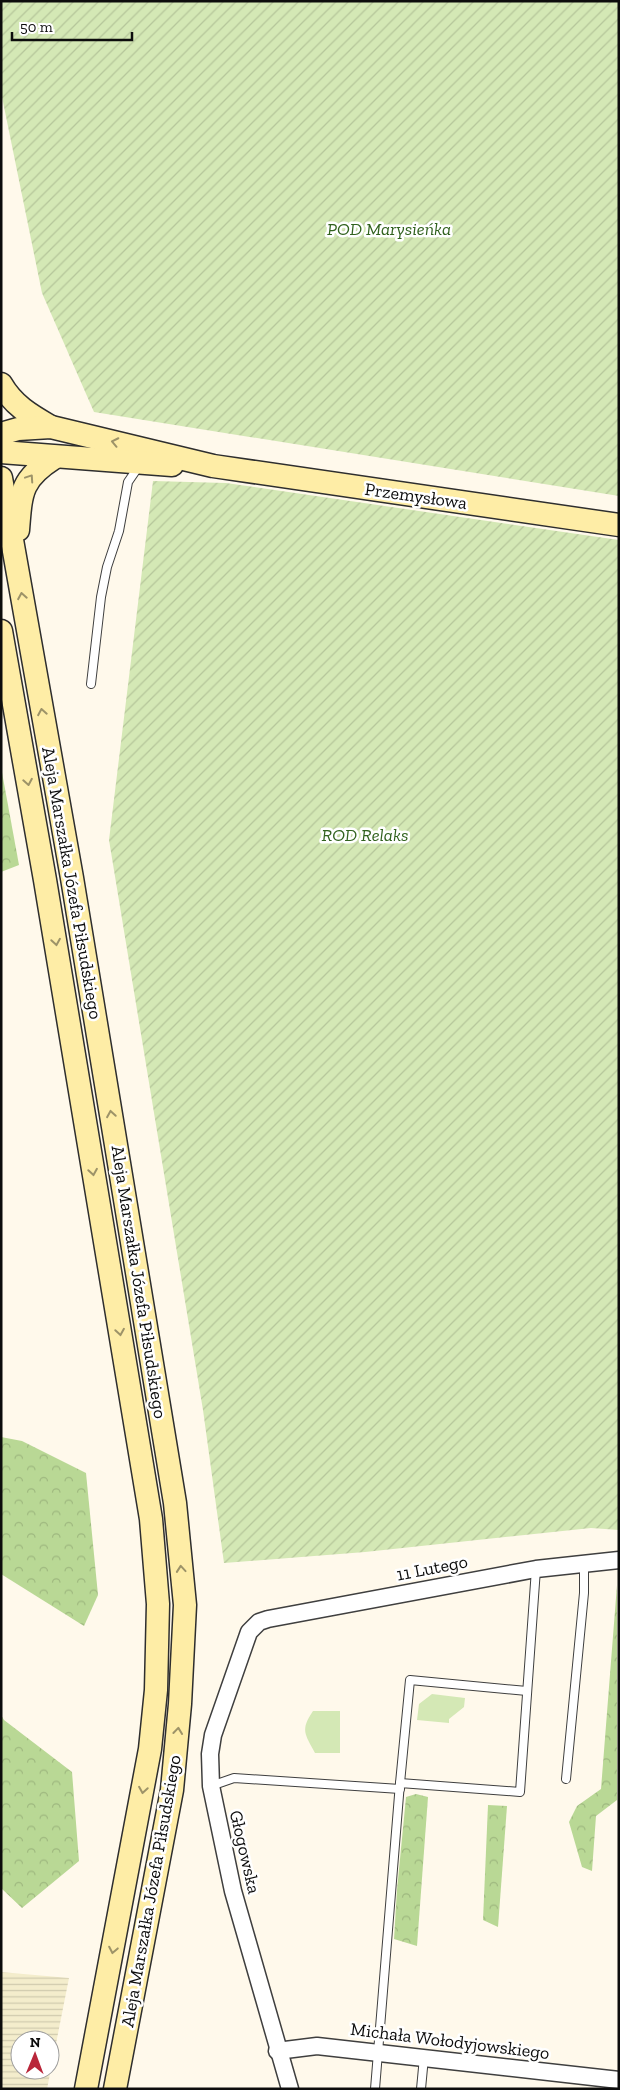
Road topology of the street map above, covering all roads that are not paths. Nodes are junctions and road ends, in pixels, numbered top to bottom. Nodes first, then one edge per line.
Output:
1 (1, 384) edge
2 (51, 427) junction
3 (1, 434) edge
4 (1, 452) edge
5 (142, 456) junction
6 (54, 458) junction
7 (1, 478) edge
8 (619, 526) edge
9 (15, 559) junction
10 (1, 631) edge
11 (91, 684) dead end
12 (619, 1560) edge
13 (584, 1562) junction
14 (536, 1569) junction
15 (255, 1625) joint
16 (527, 1691) junction
17 (566, 1779) dead end
18 (211, 1786) junction
19 (400, 1786) junction
20 (277, 2051) junction
21 (380, 2052) junction
22 (424, 2057) junction
23 (619, 2080) edge
24 (86, 2089) edge
25 (115, 2089) edge
26 (290, 2089) edge
27 (376, 2089) edge
28 (421, 2089) edge

1 - 2 main road
2 - 3 main road, Przemysłowa
5 -> 2 main road, Przemysłowa
4 - 6 main road, Przemysłowa
5 - 6 main road, Przemysłowa
5 - 8 main road, Przemysłowa
5 - 11 lane
9 -> 6 main road
7 - 9 main road, Aleja Marszałka Józefa Piłsudskiego
25 -> 9 main road, Aleja Marszałka Józefa Piłsudskiego
10 -> 24 main road, Aleja Marszałka Józefa Piłsudskiego
12 - 13 street, 11 Lutego
13 - 14 street, 11 Lutego
13 - 17 lane
14 - 15 street, 11 Lutego
14 - 16 lane
15 - 18 street, Głogowska
16 - 19 lane
16 - 19 lane
18 - 19 lane
18 - 20 street, Głogowska
19 - 21 lane
20 - 21 street, Michała Wołodyjowskiego
20 - 26 street, Głogowska
21 - 22 street, Michała Wołodyjowskiego
21 - 27 lane
22 - 23 street, Michała Wołodyjowskiego
22 - 28 lane

